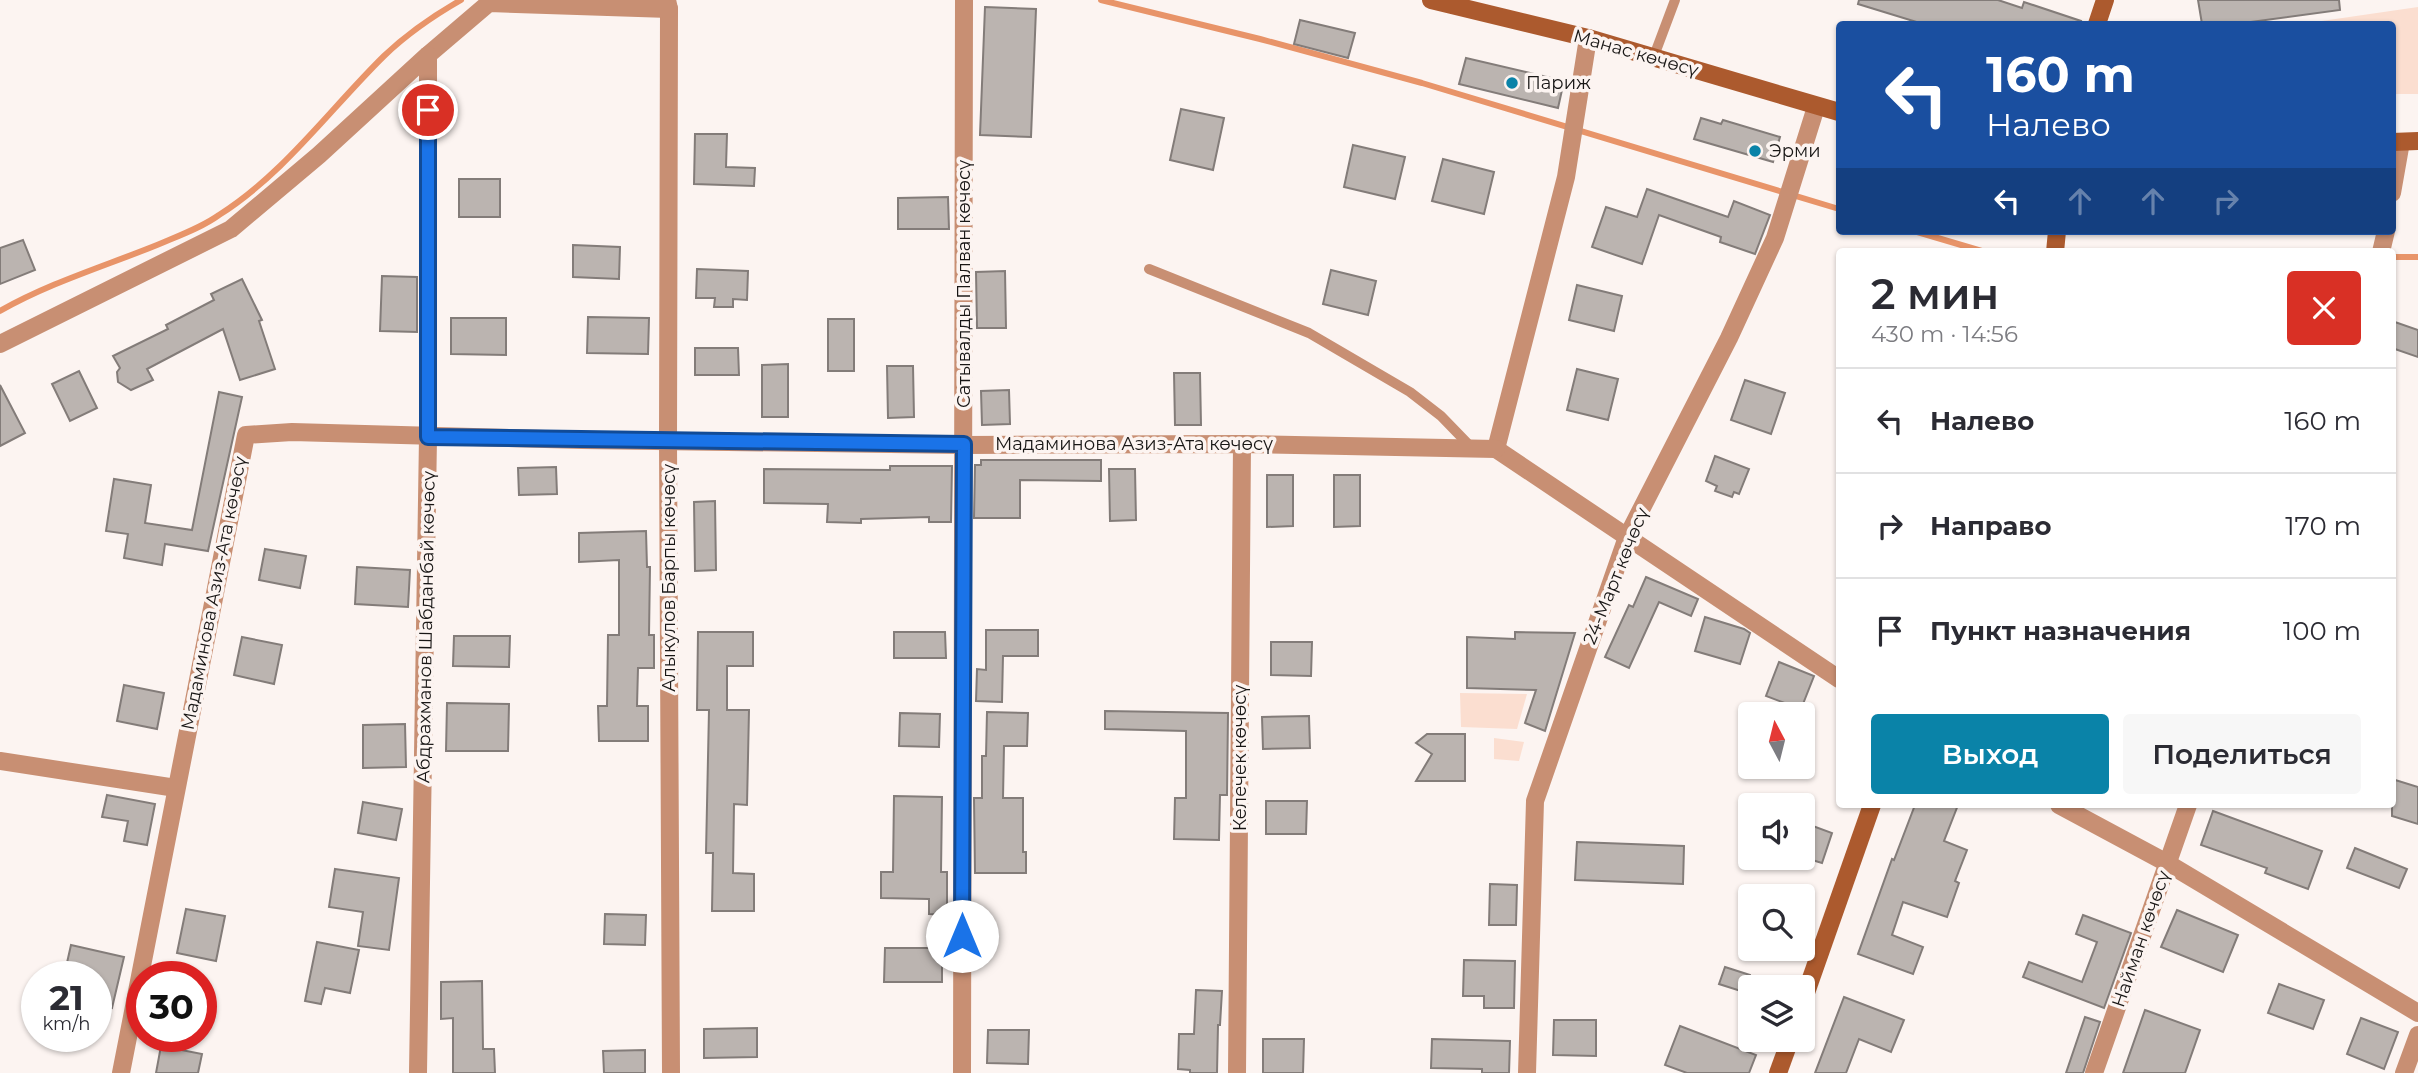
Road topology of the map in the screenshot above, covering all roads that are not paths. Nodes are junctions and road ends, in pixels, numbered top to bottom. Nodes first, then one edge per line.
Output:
1 (1431, 0) edge
2 (1675, 0) edge
3 (2105, 0) edge
4 (964, 3) edge
5 (668, 5) edge
6 (2098, 21) edge
7 (1588, 38) junction
8 (428, 55) junction
9 (1654, 56) junction
10 (1816, 107) junction
11 (1836, 111) edge
12 (2404, 142) edge
13 (2396, 176) edge
14 (1149, 269) dead end
15 (0, 344) edge
16 (428, 437) junction
17 (668, 441) junction
18 (964, 444) junction
19 (1242, 444) junction
20 (1473, 449) junction
21 (1496, 449) junction
22 (1627, 537) junction
23 (1836, 677) edge
24 (0, 761) edge
25 (176, 788) junction
26 (1871, 808) edge
27 (2065, 808) edge
28 (2187, 808) edge
29 (2167, 863) junction
30 (1812, 975) edge
31 (2418, 1013) edge
32 (2418, 1035) edge
33 (1786, 1052) edge
34 (121, 1073) edge
35 (418, 1073) edge
36 (671, 1073) edge
37 (962, 1073) edge
38 (1237, 1073) edge
39 (1527, 1073) edge
40 (1778, 1073) edge
41 (2094, 1073) edge
42 (2404, 1073) edge

1 - 7 main road, Манас көчөсү
2 - 9 lane
3 - 6 main road
4 - 18 street, Сатывалды Палван көчөсү
5 - 8 street
5 - 17 street, Алыкулов Барпы көчөсү
7 - 9 main road, Манас көчөсү
7 - 21 street
8 - 15 street
8 - 16 street, Абдрахманов Шабданбай көчөсү
9 - 10 main road, Манас көчөсү
10 - 11 main road, Манас көчөсү
10 - 22 street, 24-Март көчөсү
12 - 13 street
14 - 20 lane
16 - 17 street, Мадаминова Азиз-Ата көчөсү
16 - 25 street, Мадаминова Азиз-Ата көчөсү
16 - 35 street, Абдрахманов Шабданбай көчөсү
17 - 18 street, Мадаминова Азиз-Ата көчөсү
17 - 36 street, Алыкулов Барпы көчөсү
18 - 19 street, Мадаминова Азиз-Ата көчөсү
18 - 37 street, Сатывалды Палван көчөсү
19 - 20 street, Мадаминова Азиз-Ата көчөсү
19 - 38 street, Келечек көчөсү
20 - 21 street, Мадаминова Азиз-Ата көчөсү
21 - 22 street
22 - 23 street
22 - 39 street, 24-Март көчөсү
24 - 25 street
25 - 34 street, Мадаминова Азиз-Ата көчөсү
26 - 30 main road
27 - 29 street
28 - 29 street, Найман көчөсү
29 - 31 street
29 - 41 street, Найман көчөсү
32 - 42 street
33 - 40 main road

